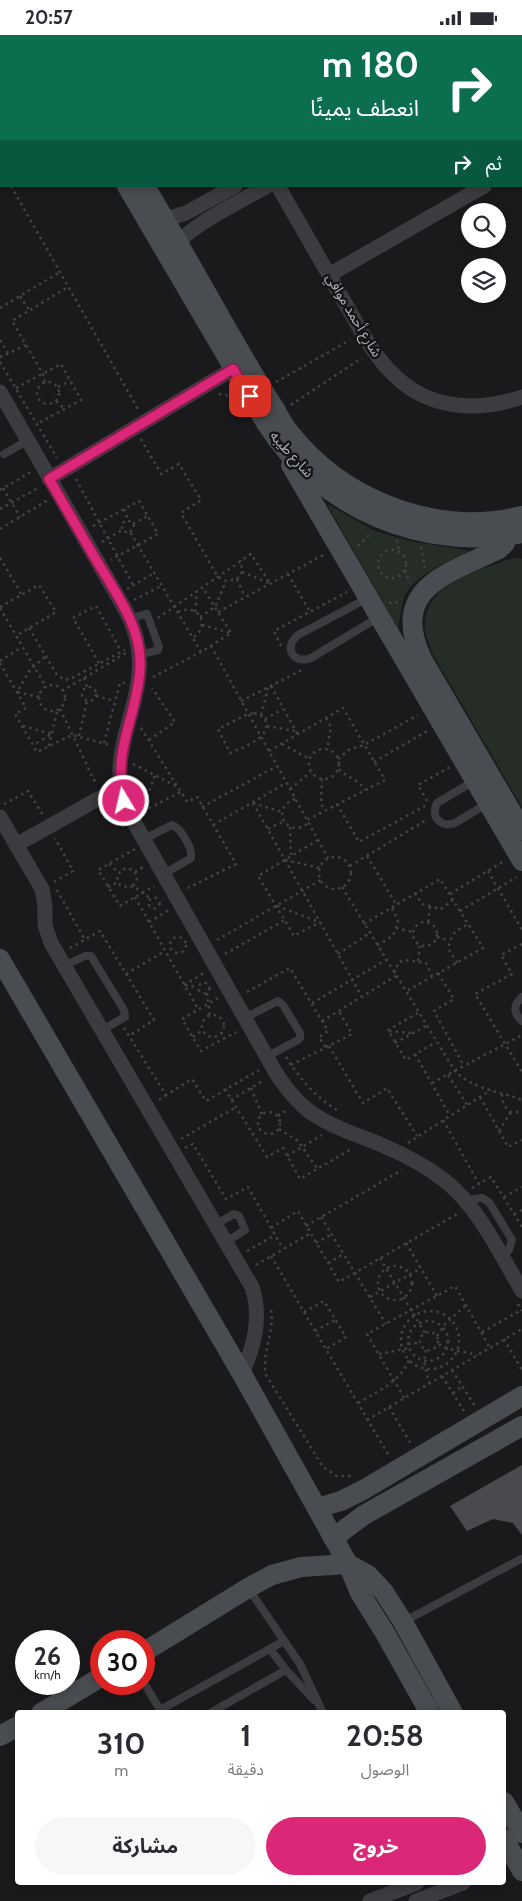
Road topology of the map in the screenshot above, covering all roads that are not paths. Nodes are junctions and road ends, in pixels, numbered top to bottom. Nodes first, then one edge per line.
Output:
1 (128, 187) edge
2 (145, 187) edge
3 (232, 187) edge
4 (265, 187) edge
5 (279, 187) edge
6 (482, 187) edge
7 (157, 223) junction
8 (173, 250) junction
9 (329, 275) junction
10 (233, 369) junction
11 (0, 392) edge
12 (522, 397) edge
13 (275, 437) junction
14 (28, 441) junction
15 (4, 454) dead end
16 (50, 476) junction
17 (518, 531) edge
18 (368, 598) junction
19 (134, 617) junction
20 (379, 617) junction
21 (138, 651) junction
22 (474, 781) junction
23 (121, 787) junction
24 (488, 803) junction
25 (3, 811) edge
26 (522, 830) edge
27 (147, 839) junction
28 (16, 845) junction
29 (519, 857) edge
30 (160, 880) junction
31 (0, 959) edge
32 (64, 966) junction
33 (522, 997) edge
34 (245, 1018) junction
35 (522, 1021) edge
36 (102, 1030) junction
37 (261, 1063) junction
38 (216, 1224) junction
39 (226, 1242) junction
40 (519, 1296) edge
41 (242, 1374) junction
42 (522, 1396) edge
43 (522, 1426) edge
44 (317, 1508) junction
45 (333, 1538) junction
46 (522, 1559) edge
47 (348, 1564) junction
48 (248, 1588) junction
49 (403, 1622) junction
50 (284, 1641) junction
51 (155, 1645) edge
52 (270, 1649) junction
53 (286, 1670) junction
54 (90, 1684) edge
55 (151, 1695) edge
56 (316, 1702) junction
57 (46, 1710) edge
58 (160, 1710) edge
59 (163, 1710) edge
60 (215, 1710) edge
61 (321, 1710) edge
62 (428, 1710) edge
63 (451, 1710) edge
64 (15, 1728) edge
65 (0, 1736) edge
66 (506, 1816) edge
67 (511, 1852) edge
68 (413, 1885) edge
69 (457, 1885) edge
70 (370, 1901) edge
71 (416, 1901) edge

1 - 7 street, شارع طيبه
2 - 7 street, شارع طيبه
3 - 7 street
4 - 8 street
5 - 9 street, شارع أحمد موافي
6 - 9 street
7 - 8 street, شارع طيبه
8 - 10 street, شارع طيبه
8 - 17 street, شارع طيبه
9 - 12 street, شارع أحمد موافي
10 - 13 street, شارع طيبه
10 - 16 street
11 - 14 street
13 - 17 street, شارع طيبه
13 - 18 street
14 - 15 lane
14 - 16 street
16 - 19 street
17 - 26 street
18 - 20 street
18 - 20 lane
19 - 21 street
19 - 21 lane
20 - 22 street
21 - 23 street
22 - 24 street
22 - 24 lane
23 - 27 street
23 - 28 street
24 - 29 street
25 - 28 street
27 - 30 street
27 - 30 lane
28 - 32 street
30 - 34 street
31 - 41 street
32 - 36 street
32 - 36 lane
33 - 35 lane
34 - 37 street
34 - 37 lane
36 - 38 street
37 - 40 street
38 - 39 street
38 - 39 lane
39 - 41 street
41 - 44 street
42 - 44 street
43 - 45 street
44 - 45 street
45 - 47 street
46 - 49 lane
47 - 48 street
47 - 49 street
47 - 62 street
48 - 50 lane
48 - 51 street
49 - 63 street
50 - 52 lane
50 - 56 lane
52 - 53 lane
52 - 59 lane
53 - 56 lane
53 - 60 lane
54 - 57 street
55 - 58 lane
56 - 61 lane
64 - 65 street
66 - 67 street
68 - 70 street
69 - 71 street

